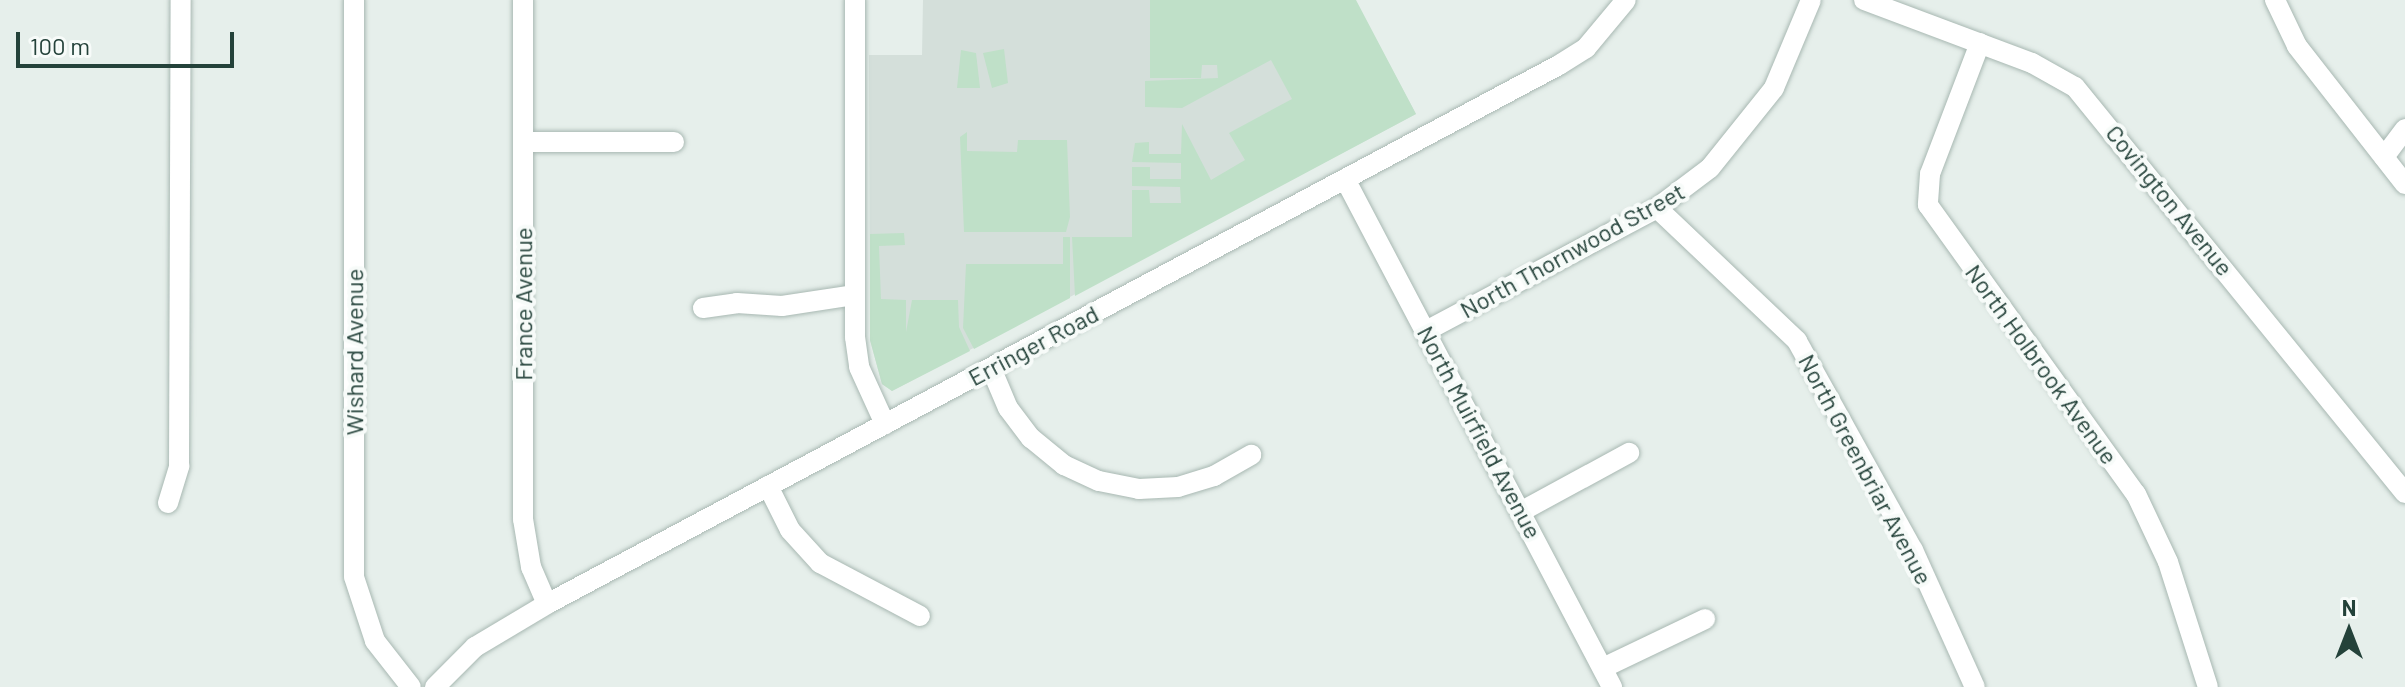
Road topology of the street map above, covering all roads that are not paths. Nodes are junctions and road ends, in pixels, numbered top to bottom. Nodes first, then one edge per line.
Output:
1 (181, 0) edge
2 (354, 0) edge
3 (523, 0) edge
4 (855, 0) edge
5 (1626, 0) edge
6 (1811, 0) edge
7 (1864, 0) edge
8 (2275, 0) edge
9 (1980, 43) junction
10 (2405, 129) edge
11 (523, 142) junction
12 (674, 142) dead end
13 (2384, 157) junction
14 (1345, 179) junction
15 (2405, 184) edge
16 (1657, 208) junction
17 (855, 295) junction
18 (703, 308) dead end
19 (1426, 331) junction
20 (991, 368) junction
21 (885, 424) junction
22 (1629, 453) dead end
23 (1251, 455) dead end
24 (768, 486) junction
25 (2405, 493) edge
26 (168, 503) dead end
27 (1522, 511) junction
28 (547, 604) junction
29 (920, 616) dead end
30 (1705, 619) dead end
31 (1605, 667) junction
32 (411, 687) edge
33 (435, 687) edge
34 (1612, 687) edge
35 (1975, 687) edge
36 (2208, 687) edge

1 - 26 street
2 - 32 street, Wishard Avenue
3 - 11 street, France Avenue
4 - 17 street
5 - 14 street, Erringer Road
6 - 16 street, North Thornwood Street
7 - 9 street, Covington Avenue
8 - 13 street
9 - 25 street, Covington Avenue
9 - 36 street, North Holbrook Avenue
10 - 13 street
11 - 12 street
11 - 28 street, France Avenue
13 - 15 street
14 - 19 street, North Muirfield Avenue
14 - 20 street, Erringer Road
16 - 19 street, North Thornwood Street
16 - 35 street, North Greenbriar Avenue
17 - 18 street
17 - 21 street
19 - 27 street, North Muirfield Avenue
20 - 21 street, Erringer Road
20 - 23 street
21 - 24 street, Erringer Road
22 - 27 street
24 - 28 street, Erringer Road
24 - 29 street
27 - 31 street, North Muirfield Avenue
28 - 33 street, Erringer Road
30 - 31 street
31 - 34 street, North Muirfield Avenue

